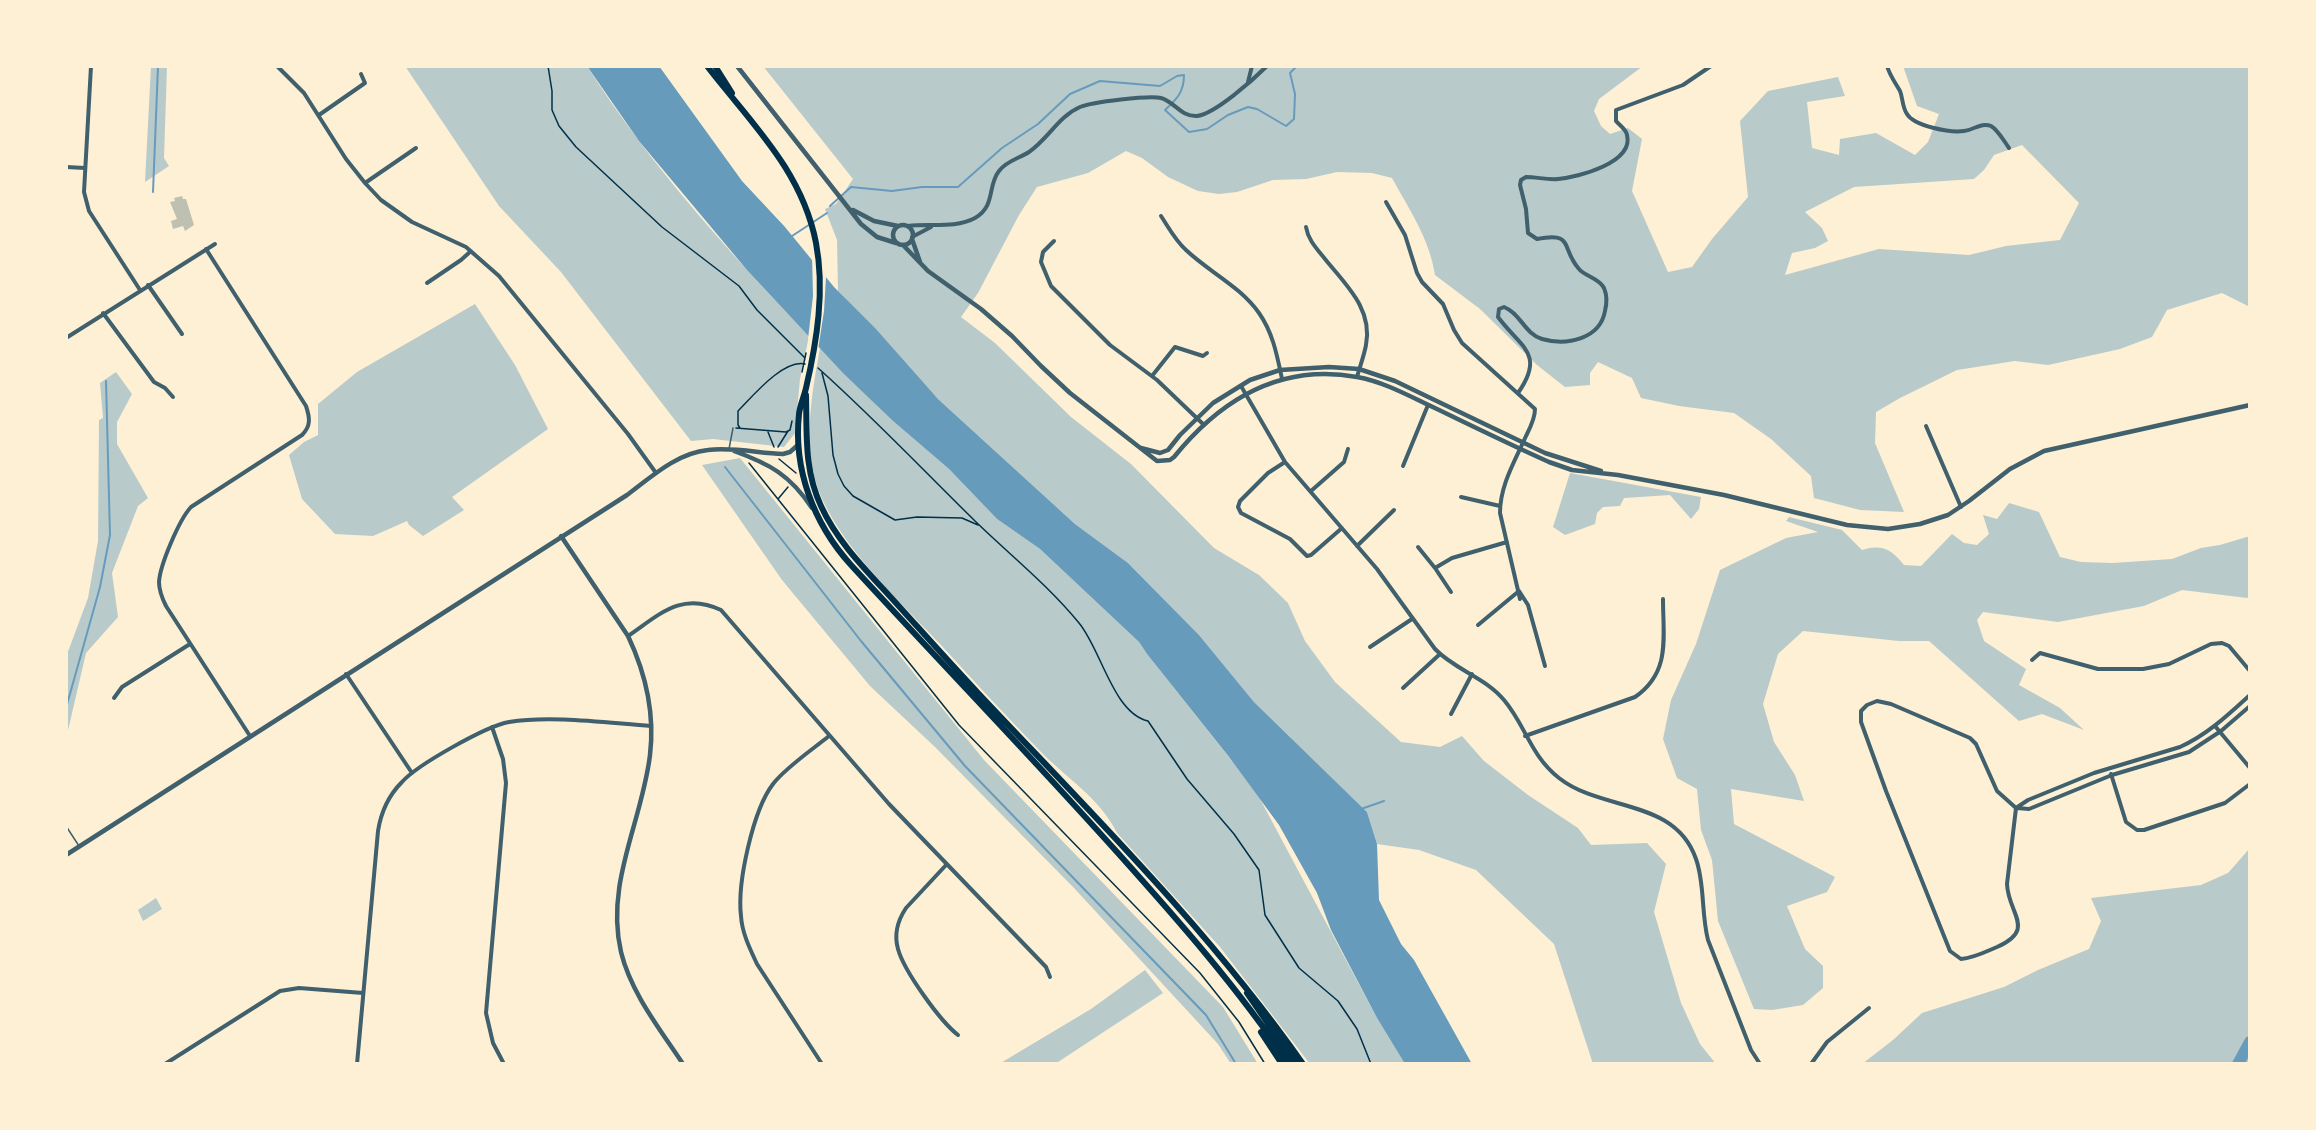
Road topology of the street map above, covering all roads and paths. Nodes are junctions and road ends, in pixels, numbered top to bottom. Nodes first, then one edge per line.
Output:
1 (91, 66) edge
2 (277, 66) edge
3 (548, 66) edge
4 (707, 66) edge
5 (715, 66) edge
6 (737, 66) edge
7 (1252, 66) edge
8 (1266, 66) edge
9 (1711, 66) edge
10 (1887, 66) edge
11 (362, 74) dead end
12 (1248, 83) junction
13 (735, 99) junction
14 (319, 115) junction
15 (416, 148) dead end
16 (2009, 148) dead end
17 (66, 167) edge
18 (85, 168) junction
19 (365, 183) junction
20 (1386, 202) dead end
21 (850, 209) junction
22 (1161, 216) dead end
23 (934, 225) junction
24 (898, 226) junction
25 (908, 226) junction
26 (1306, 227) dead end
27 (912, 238) junction
28 (1054, 241) dead end
29 (896, 243) junction
30 (215, 244) dead end
31 (903, 245) junction
32 (206, 249) junction
33 (471, 251) junction
34 (920, 262) junction
35 (427, 283) dead end
36 (148, 285) junction
37 (140, 290) junction
38 (103, 313) junction
39 (182, 334) dead end
40 (66, 338) edge
41 (808, 346) dead end
42 (1207, 353) dead end
43 (1359, 369) junction
44 (820, 370) junction
45 (1280, 370) junction
46 (1152, 376) junction
47 (1357, 377) junction
48 (1282, 379) junction
49 (804, 380) junction
50 (1241, 386) junction
51 (806, 388) junction
52 (1518, 393) junction
53 (1246, 394) junction
54 (173, 397) dead end
55 (1428, 405) junction
56 (2250, 405) edge
57 (792, 418) dead end
58 (1196, 418) junction
59 (1203, 424) junction
60 (1926, 426) dead end
61 (733, 428) dead end
62 (789, 431) junction
63 (1524, 442) junction
64 (799, 444) junction
65 (1140, 448) junction
66 (1348, 449) dead end
67 (1520, 449) junction
68 (728, 450) junction
69 (776, 451) dead end
70 (746, 460) dead end
71 (1285, 462) junction
72 (1403, 466) dead end
73 (656, 473) junction
74 (1618, 475) junction
75 (1311, 491) junction
76 (1461, 497) dead end
77 (1500, 506) junction
78 (1961, 507) junction
79 (813, 510) junction
80 (1394, 510) dead end
81 (980, 525) junction
82 (1342, 528) junction
83 (561, 537) junction
84 (1507, 542) junction
85 (1357, 546) junction
86 (1418, 547) dead end
87 (1435, 568) junction
88 (1518, 591) junction
89 (1451, 592) dead end
90 (1520, 599) dead end
91 (1663, 600) dead end
92 (1412, 619) junction
93 (1478, 625) dead end
94 (628, 636) junction
95 (190, 644) junction
96 (1370, 647) dead end
97 (1440, 654) junction
98 (2032, 660) dead end
99 (1545, 666) dead end
100 (2250, 670) edge
101 (346, 674) junction
102 (1472, 674) junction
103 (1403, 688) dead end
104 (2250, 695) edge
105 (114, 698) dead end
106 (2250, 706) edge
107 (1451, 714) dead end
108 (652, 726) junction
109 (2215, 726) junction
110 (492, 727) junction
111 (2221, 731) junction
112 (250, 736) junction
113 (829, 736) junction
114 (1525, 736) junction
115 (2250, 768) edge
116 (2110, 769) junction
117 (412, 772) junction
118 (2112, 775) junction
119 (2073, 783) junction
120 (2250, 784) edge
121 (2076, 789) junction
122 (2016, 808) junction
123 (66, 826) edge
124 (79, 846) junction
125 (66, 855) edge
126 (947, 864) junction
127 (1050, 977) dead end
128 (1229, 984) junction
129 (1242, 985) junction
130 (363, 993) junction
131 (1869, 1008) dead end
132 (958, 1035) dead end
133 (165, 1064) edge
134 (357, 1064) edge
135 (504, 1064) edge
136 (682, 1064) edge
137 (822, 1064) edge
138 (1265, 1064) edge
139 (1282, 1064) edge
140 (1289, 1064) edge
141 (1296, 1064) edge
142 (1303, 1064) edge
143 (1371, 1064) edge
144 (1760, 1064) edge
145 (1811, 1064) edge

1 - 18 street
2 - 14 street
3 - 44 path
4 - 13 highway
5 - 13 highway
6 - 21 street
7 - 12 street
8 - 12 street
9 - 52 street
10 - 16 street
11 - 14 street
12 - 23 street
13 - 49 highway
14 - 19 street
15 - 19 street
17 - 18 street
18 - 37 street
19 - 33 street
20 - 52 street
21 - 24 street
21 - 29 street
22 - 45 street
23 - 25 street
23 - 27 street
24 - 25 street
24 - 29 street
25 - 27 street
26 - 43 street
27 - 31 street
27 - 34 street
28 - 46 street
29 - 31 street
30 - 32 street
31 - 34 street
32 - 36 street
32 - 95 street
33 - 35 street
33 - 73 street
34 - 65 street
36 - 37 street
36 - 39 street
37 - 38 street
38 - 40 street
38 - 54 street
41 - 49 path
42 - 46 street
43 - 45 street
43 - 47 street
43 - 63 street
44 - 62 path
44 - 81 path
44 - 81 path
45 - 48 street
45 - 50 street
46 - 58 street
47 - 48 street
47 - 55 street
48 - 53 street
49 - 51 highway
50 - 53 street
50 - 58 street
51 - 64 highway
51 - 129 highway
52 - 63 street
53 - 59 street
53 - 71 street
55 - 67 street
55 - 72 street
56 - 78 street
57 - 62 path
58 - 59 street
58 - 65 street
59 - 65 street
60 - 78 street
61 - 68 lane
62 - 69 path
63 - 67 street
63 - 74 street
64 - 68 street
64 - 79 highway
66 - 75 street
67 - 74 street
67 - 77 street
68 - 73 street
68 - 79 street
70 - 138 path
71 - 75 street
71 - 82 street
73 - 83 street
74 - 78 street
75 - 82 street
76 - 77 street
77 - 84 street
79 - 128 highway
80 - 85 street
81 - 143 path
82 - 85 street
83 - 94 street
83 - 101 street
84 - 87 street
84 - 88 street
85 - 92 street
86 - 87 street
87 - 89 street
88 - 90 street
88 - 93 street
88 - 99 street
91 - 114 street
92 - 96 street
92 - 97 street
94 - 108 street
94 - 113 street
95 - 105 street
95 - 112 street
97 - 102 street
97 - 103 street
98 - 100 street
101 - 112 street
101 - 117 street
102 - 107 street
102 - 114 street
104 - 109 street
106 - 111 street
108 - 110 street
108 - 136 street
109 - 111 street
109 - 116 street
110 - 117 street
110 - 135 street
111 - 115 street
111 - 118 street
112 - 124 street
113 - 126 street
113 - 137 street
114 - 144 street
116 - 118 street
116 - 119 street
117 - 130 street
118 - 120 street
118 - 121 street
119 - 121 street
119 - 122 street
121 - 122 street
122 - 122 street
123 - 124 lane
124 - 125 street
126 - 127 street
126 - 132 street
128 - 139 highway
128 - 140 highway
129 - 141 highway
129 - 142 highway
130 - 133 street
130 - 134 street
131 - 145 street

